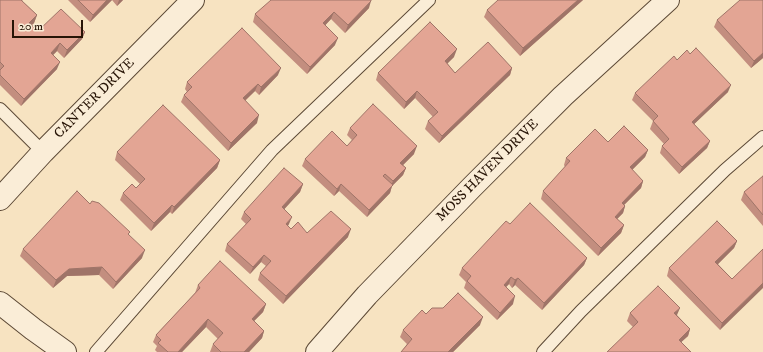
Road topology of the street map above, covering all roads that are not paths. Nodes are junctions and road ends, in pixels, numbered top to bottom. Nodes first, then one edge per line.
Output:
1 (193, 0) edge
2 (429, 0) edge
3 (668, 0) edge
4 (0, 109) edge
5 (763, 137) edge
6 (43, 152) junction
7 (0, 199) edge
8 (0, 303) edge
9 (65, 352) edge
10 (96, 352) edge
11 (317, 352) edge
12 (543, 352) edge

1 - 6 street, CANTER DRIVE
2 - 10 lane
3 - 11 street, MOSS HAVEN DRIVE
4 - 6 lane
5 - 12 lane
6 - 7 street, CANTER DRIVE
8 - 9 street

